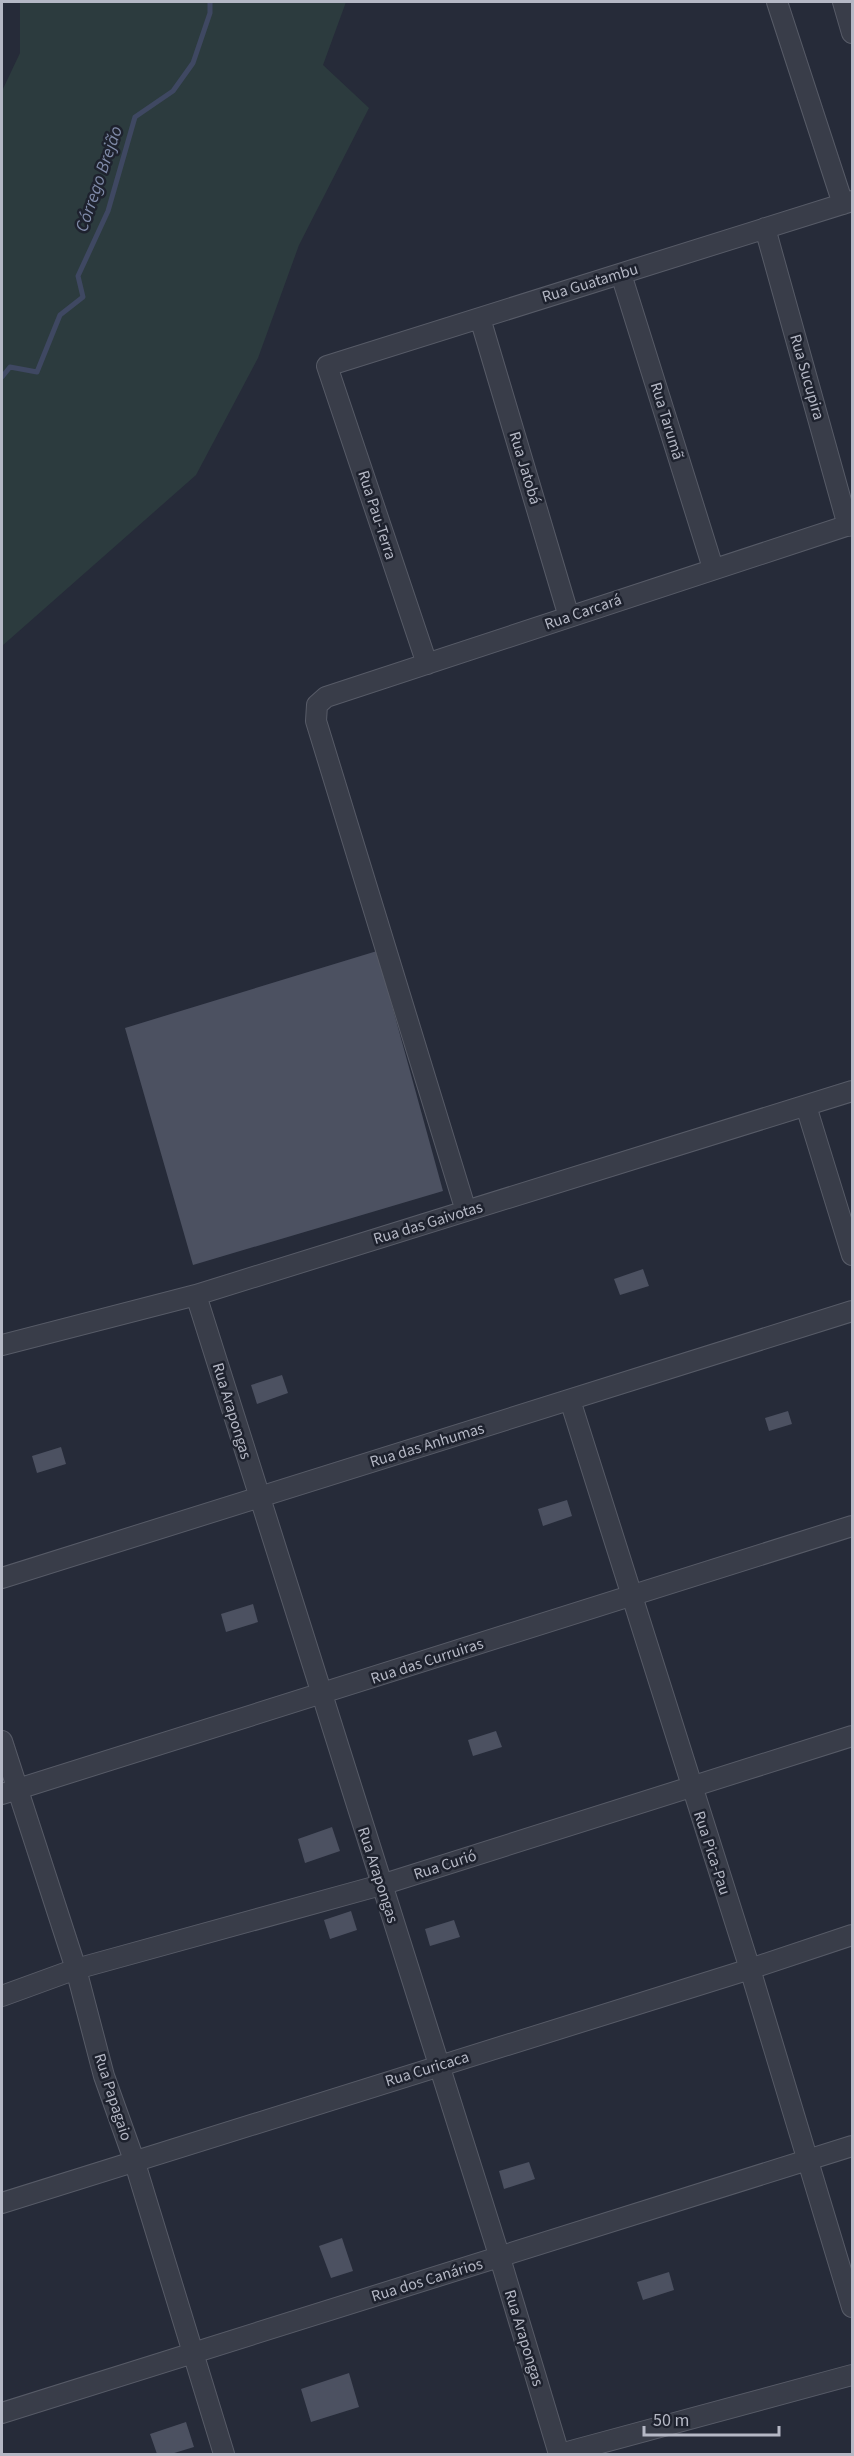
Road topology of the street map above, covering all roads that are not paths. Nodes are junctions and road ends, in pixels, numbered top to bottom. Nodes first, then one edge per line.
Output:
1 (777, 2) edge
2 (843, 2) edge
3 (852, 33) edge
4 (848, 203) edge
5 (765, 228) junction
6 (621, 274) junction
7 (480, 318) junction
8 (327, 366) joint
9 (850, 525) edge
10 (713, 568) junction
11 (569, 617) junction
12 (427, 664) junction
13 (852, 1091) edge
14 (806, 1106) junction
15 (466, 1211) junction
16 (852, 1255) edge
17 (196, 1295) junction
18 (852, 1311) edge
19 (2, 1345) edge
20 (570, 1400) junction
21 (259, 1497) junction
22 (852, 1526) edge
23 (2, 1578) edge
24 (631, 1596) junction
25 (321, 1694) junction
26 (852, 1736) edge
27 (2, 1740) edge
28 (691, 1787) junction
29 (9, 1792) edge
30 (381, 1885) junction
31 (852, 1935) edge
32 (76, 1969) junction
33 (750, 1969) junction
34 (2, 1996) edge
35 (439, 2066) junction
36 (852, 2146) edge
37 (134, 2160) junction
38 (807, 2160) junction
39 (2, 2203) edge
40 (500, 2258) junction
41 (852, 2307) edge
42 (192, 2354) junction
43 (852, 2374) edge
44 (2, 2414) edge
45 (224, 2454) edge
46 (560, 2454) edge

1 - 4 street
2 - 3 street
4 - 5 street, Rua Guatambu
5 - 6 street, Rua Guatambu
5 - 9 street, Rua Sucupira
6 - 7 street, Rua Guatambu
6 - 10 street, Rua Tarumã
7 - 8 street, Rua Guatambu
7 - 11 street, Rua Jatobá
8 - 12 street, Rua Pau-Terra
9 - 10 street, Rua Carcará
10 - 11 street, Rua Carcará
11 - 12 street, Rua Carcará
12 - 15 street, Rua Carcará
13 - 14 street, Rua das Gaivotas
14 - 15 street, Rua das Gaivotas
14 - 16 street
15 - 17 street, Rua das Gaivotas
17 - 19 street, Rua das Gaivotas
17 - 21 street, Rua Arapongas
18 - 20 street, Rua das Anhumas
20 - 21 street, Rua das Anhumas
20 - 24 street, Rua Pica-Pau
21 - 23 street, Rua das Anhumas
21 - 25 street, Rua Arapongas
22 - 24 street, Rua das Curruiras
24 - 25 street, Rua das Curruiras
24 - 28 street, Rua Pica-Pau
25 - 29 street, Rua das Curruiras
25 - 30 street, Rua Arapongas
26 - 28 street, Rua Curió
27 - 29 street, Rua Papagaio
28 - 30 street, Rua Curió
28 - 33 street, Rua Pica-Pau
29 - 32 street, Rua Papagaio
30 - 32 street, Rua Curió
30 - 35 street, Rua Arapongas
31 - 33 street, Rua Curicaca
32 - 34 street, Rua Curió
32 - 37 street, Rua Papagaio
33 - 35 street, Rua Curicaca
33 - 38 street, Rua Pica-Pau
35 - 37 street, Rua Curicaca
35 - 40 street, Rua Arapongas
36 - 38 street, Rua dos Canários
37 - 39 street, Rua Curicaca
37 - 42 street, Rua Papagaio
38 - 40 street, Rua dos Canários
38 - 41 street, Rua Pica-Pau
40 - 42 street, Rua dos Canários
40 - 46 street, Rua Arapongas
42 - 44 street, Rua dos Canários
42 - 45 street, Rua Papagaio
43 - 46 street

